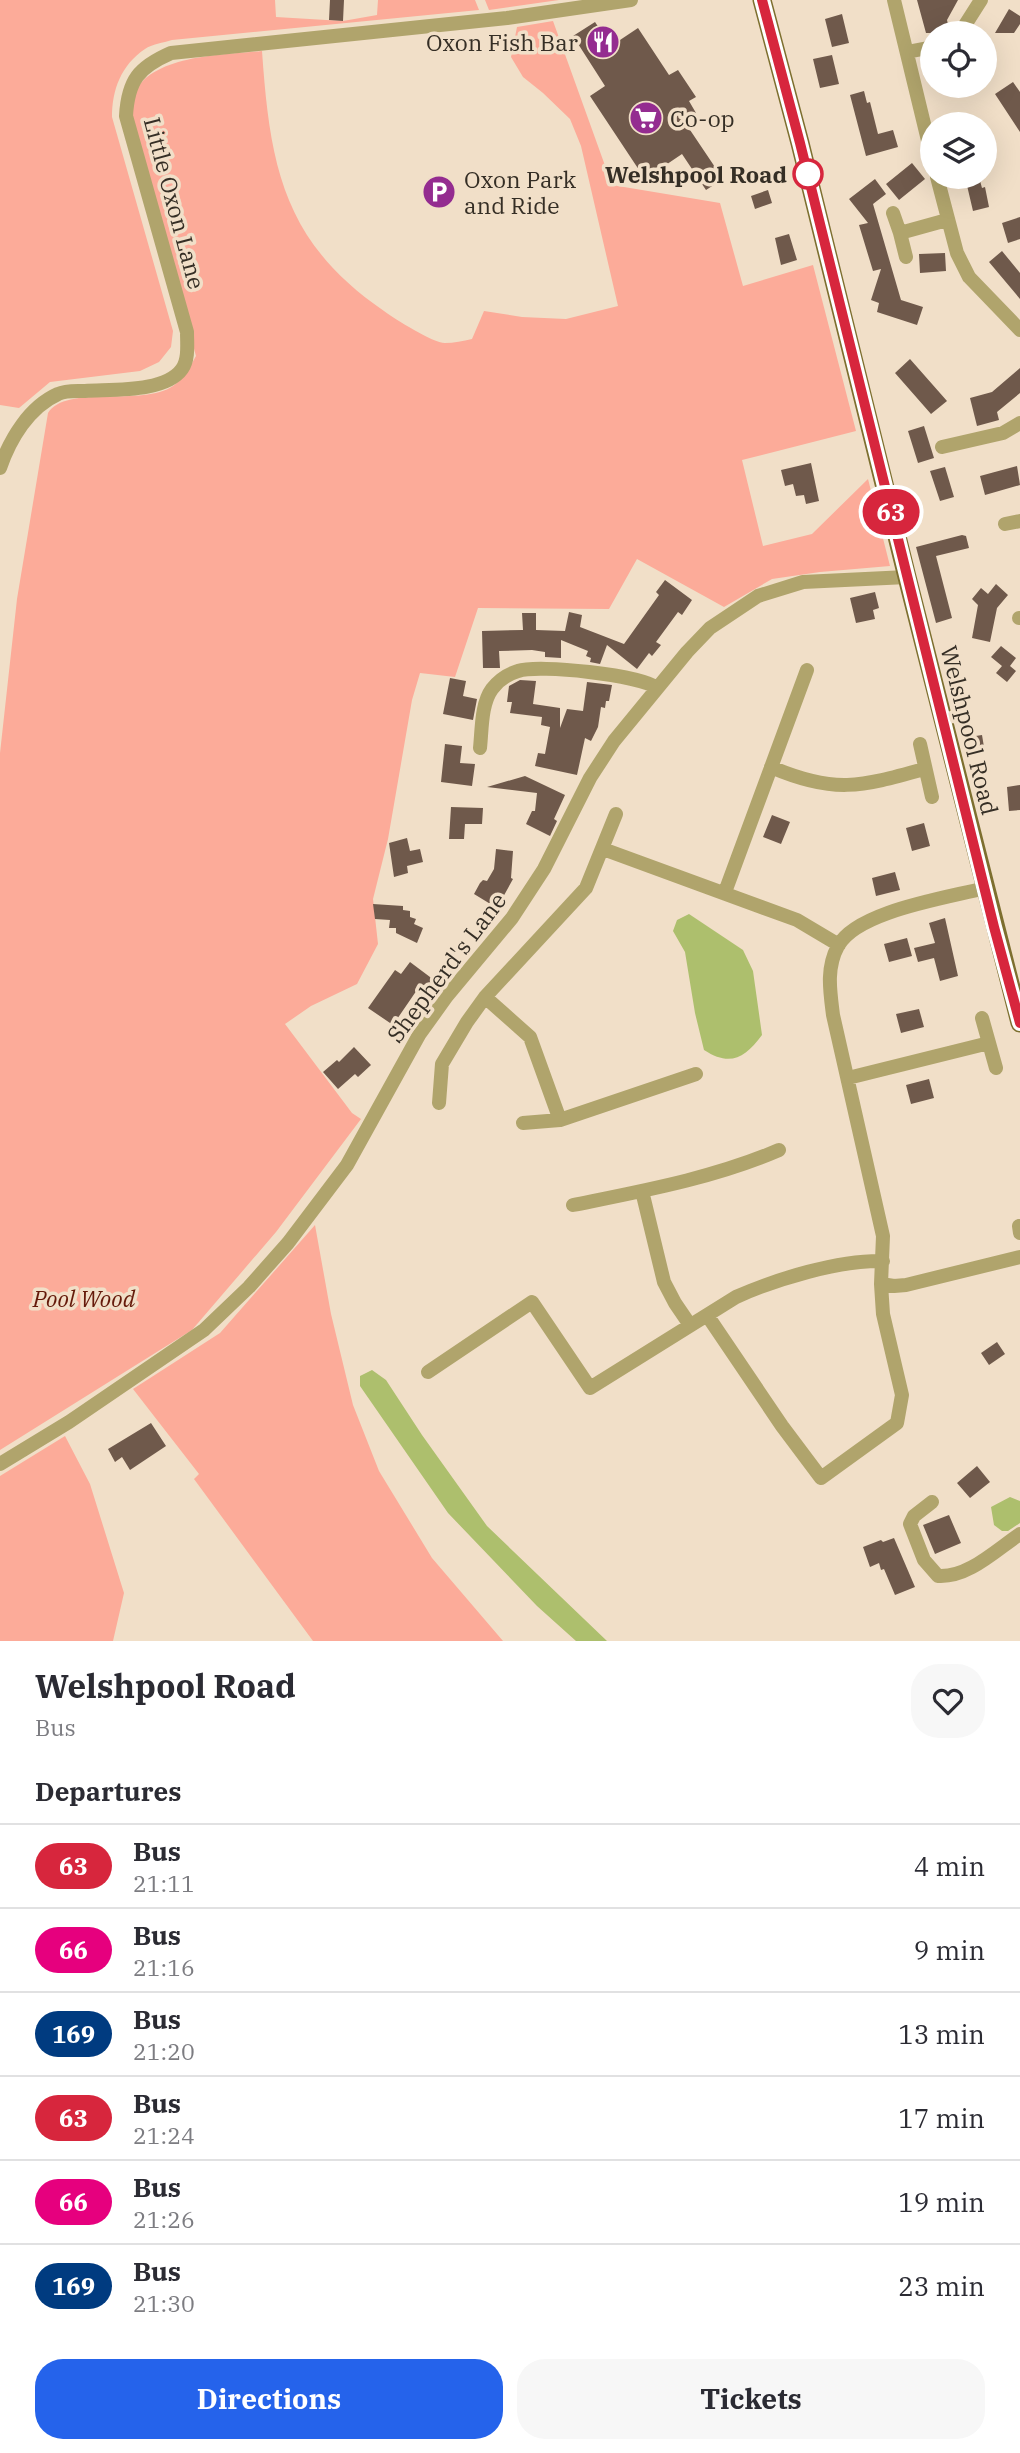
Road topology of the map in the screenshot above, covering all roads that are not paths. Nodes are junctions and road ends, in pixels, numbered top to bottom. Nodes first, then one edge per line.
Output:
1 (631, 0) edge
2 (762, 0) edge
3 (894, 0) edge
4 (981, 0) edge
5 (968, 21) edge
6 (920, 50) edge
7 (907, 52) junction
8 (921, 112) edge
9 (940, 189) edge
10 (893, 213) dead end
11 (947, 220) junction
12 (900, 233) junction
13 (906, 257) dead end
14 (1020, 330) edge
15 (1020, 422) edge
16 (942, 447) dead end
17 (0, 468) edge
18 (1020, 521) edge
19 (1004, 524) dead end
20 (907, 577) junction
21 (807, 670) dead end
22 (656, 688) junction
23 (920, 744) dead end
24 (480, 748) dead end
25 (771, 767) junction
26 (924, 769) junction
27 (932, 797) dead end
28 (616, 814) dead end
29 (603, 849) junction
30 (985, 888) junction
31 (725, 892) junction
32 (839, 944) junction
33 (485, 997) junction
34 (982, 1018) dead end
35 (1020, 1023) edge
36 (989, 1044) junction
37 (996, 1068) dead end
38 (696, 1074) dead end
39 (848, 1078) junction
40 (439, 1103) dead end
41 (560, 1119) junction
42 (523, 1123) dead end
43 (779, 1150) dead end
44 (642, 1191) junction
45 (573, 1205) dead end
46 (1020, 1257) edge
47 (883, 1261) junction
48 (881, 1284) junction
49 (707, 1315) junction
50 (690, 1325) junction
51 (428, 1372) dead end
52 (0, 1464) edge
53 (932, 1502) dead end
54 (1020, 1534) edge

1 - 17 street, Little Oxon Lane
2 - 20 main road, Welshpool Road
3 - 7 street
4 - 5 street
6 - 7 street
7 - 8 street
9 - 11 street
10 - 12 street
11 - 12 street
11 - 14 street
12 - 13 street
15 - 16 street
18 - 19 street
20 - 22 street, Shepherd's Lane
20 - 30 main road, Welshpool Road
21 - 25 street
22 - 24 street
22 - 52 street, Shepherd's Lane
23 - 26 street
25 - 26 street
25 - 31 street
26 - 27 street
28 - 29 street
29 - 31 street
29 - 33 street
30 - 32 street
30 - 35 main road, Welshpool Road
31 - 32 street
32 - 39 street
33 - 40 street
33 - 41 street
34 - 36 street
36 - 37 street
36 - 39 street
38 - 41 street
39 - 47 street
41 - 42 street
43 - 44 street
44 - 45 street
44 - 50 street
46 - 48 street
47 - 48 street
47 - 49 street
48 - 49 street
49 - 50 street
50 - 51 street
53 - 54 street

